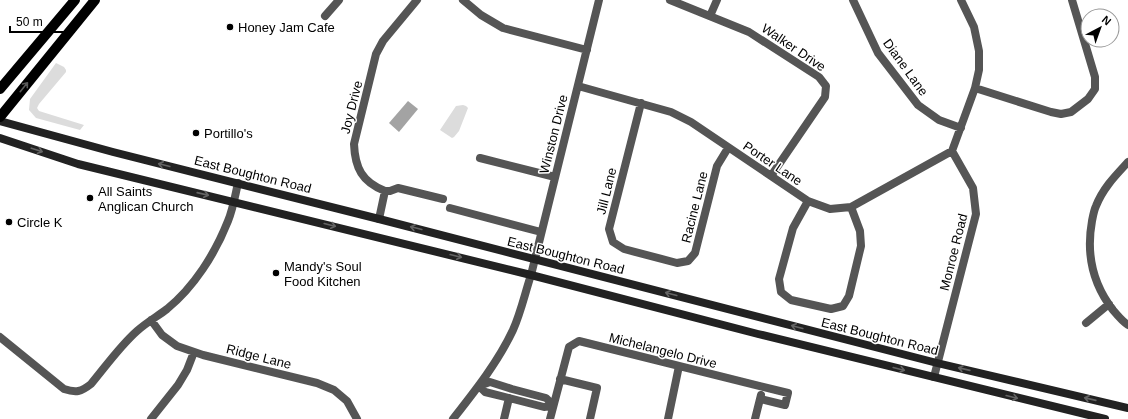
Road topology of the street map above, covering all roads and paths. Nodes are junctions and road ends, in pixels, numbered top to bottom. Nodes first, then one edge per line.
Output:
1 (75, 0) edge
2 (95, 0) edge
3 (339, 0) edge
4 (417, 0) edge
5 (463, 0) edge
6 (599, 0) edge
7 (670, 0) edge
8 (717, 0) edge
9 (853, 0) edge
10 (961, 0) edge
11 (1072, 0) edge
12 (325, 16) dead end
13 (710, 16) junction
14 (587, 50) junction
15 (578, 86) junction
16 (975, 88) junction
17 (0, 89) edge
18 (641, 103) junction
19 (0, 117) edge
20 (0, 121) edge
21 (961, 128) junction
22 (0, 138) edge
23 (728, 148) junction
24 (952, 151) junction
25 (480, 158) dead end
26 (1128, 162) edge
27 (771, 176) junction
28 (555, 177) junction
29 (238, 183) junction
30 (385, 191) junction
31 (442, 199) dead end
32 (808, 201) junction
33 (234, 202) junction
34 (852, 207) junction
35 (450, 208) dead end
36 (379, 219) junction
37 (541, 232) junction
38 (654, 258) joint
39 (535, 259) junction
40 (531, 275) junction
41 (1109, 304) junction
42 (151, 320) junction
43 (1086, 323) dead end
44 (1128, 325) edge
45 (0, 337) edge
46 (194, 352) junction
47 (937, 363) junction
48 (679, 366) junction
49 (934, 377) junction
50 (560, 379) junction
51 (479, 386) junction
52 (763, 387) junction
53 (509, 398) junction
54 (760, 399) junction
55 (553, 405) junction
56 (1128, 408) edge
57 (151, 419) edge
58 (357, 419) edge
59 (453, 419) edge
60 (504, 419) edge
61 (550, 419) edge
62 (590, 419) edge
63 (668, 419) edge
64 (755, 419) edge
65 (1106, 419) edge

1 - 17 main road
19 -> 2 main road
3 - 12 street
4 - 30 street, Joy Drive
5 - 14 street
6 - 14 street, Winston Drive
7 - 13 street, Walker Drive
8 - 13 street
9 - 21 street, Diane Lane
10 - 16 street
11 - 16 street
13 - 27 street, Walker Drive
14 - 15 street, Winston Drive
15 - 18 street, Porter Lane
15 - 28 street, Winston Drive
16 - 21 street
18 - 23 street, Porter Lane
18 - 38 street, Jill Lane
29 -> 20 main road, East Boughton Road
21 - 24 street
22 -> 33 main road, East Boughton Road
23 - 27 street, Porter Lane
23 - 38 street, Racine Lane
24 - 34 street, Porter Lane
24 - 47 street, Monroe Road
25 - 28 street
26 - 41 street
27 - 32 street, Porter Lane
28 - 37 street, Winston Drive
29 - 33 street
29 - 36 main road, East Boughton Road
30 - 31 street
30 - 36 street
32 - 34 street, Porter Lane
32 - 34 street
33 -> 40 main road, East Boughton Road
33 - 42 street
35 - 37 street
39 -> 36 main road, East Boughton Road
37 - 39 street, Winston Drive
39 - 40 street, Winston Drive
47 -> 39 main road, East Boughton Road
40 -> 49 main road, East Boughton Road
40 - 51 street, Winston Drive
41 - 43 street
41 - 44 street
42 - 45 street
42 - 46 street, Ridge Lane
46 - 57 street
46 - 58 street, Ridge Lane
47 - 49 street, Monroe Road
56 -> 47 main road, East Boughton Road
48 - 50 street, Michelangelo Drive
48 - 52 street, Michelangelo Drive
48 - 63 street
49 -> 65 main road, East Boughton Road
50 - 55 street, Michelangelo Drive
50 - 62 street
51 - 53 street
51 - 55 street
51 - 59 street, Winston Drive
52 - 54 street
52 - 54 street, Michelangelo Drive
53 - 55 street
53 - 60 street
54 - 64 street
55 - 61 street, Michelangelo Drive

